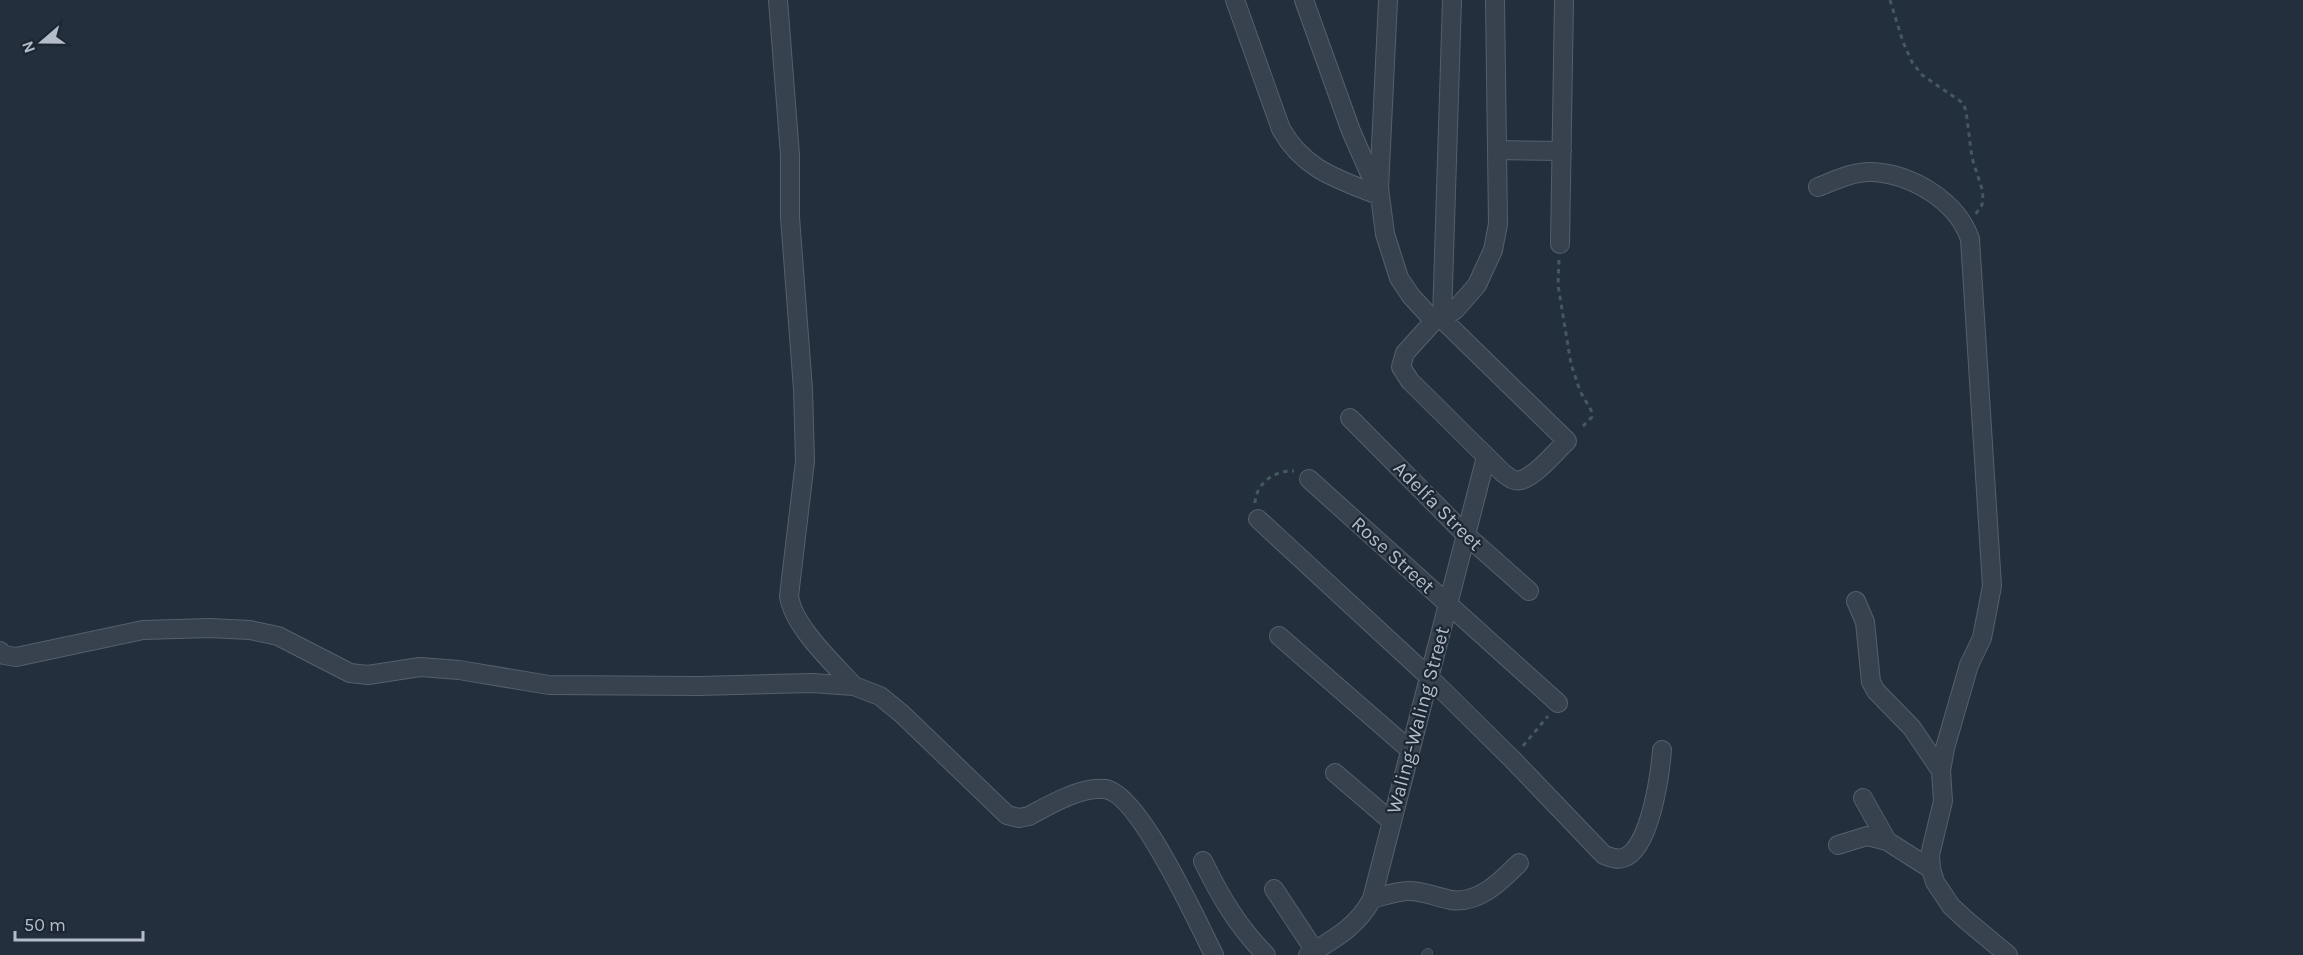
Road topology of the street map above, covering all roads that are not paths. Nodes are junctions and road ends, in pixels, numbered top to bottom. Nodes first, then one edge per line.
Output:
1 (778, 0) edge
2 (1236, 0) edge
3 (1304, 0) edge
4 (1376, 0) edge
5 (1388, 0) edge
6 (1452, 0) edge
7 (1495, 0) edge
8 (1564, 0) edge
9 (1387, 33) junction
10 (1497, 150) junction
11 (1562, 151) junction
12 (1818, 187) dead end
13 (1379, 192) junction
14 (1560, 244) road end
15 (1438, 320) junction
16 (1350, 418) dead end
17 (1486, 457) junction
18 (1310, 479) road end
19 (1258, 519) road end
20 (1467, 536) junction
21 (1529, 591) dead end
22 (1856, 601) dead end
23 (1449, 606) junction
24 (1279, 636) dead end
25 (0, 651) edge
26 (1429, 677) junction
27 (854, 687) junction
28 (1558, 703) road end
29 (1410, 750) junction
30 (1662, 750) dead end
31 (1941, 771) junction
32 (1335, 773) dead end
33 (1863, 798) dead end
34 (1391, 820) junction
35 (1887, 841) junction
36 (1838, 846) dead end
37 (1203, 861) dead end
38 (1519, 863) dead end
39 (1931, 869) junction
40 (1274, 889) dead end
41 (1372, 899) junction
42 (1311, 953) edge
43 (1214, 955) edge
44 (1266, 955) edge
45 (2008, 955) edge

1 - 27 street
2 - 13 street
3 - 13 street
4 - 9 street
5 - 9 street
6 - 15 street
7 - 10 street
8 - 11 street
9 - 13 street
10 - 11 street
10 - 15 street
11 - 14 street
12 - 31 street
13 - 15 street
15 - 17 street
15 - 17 street
16 - 20 street, Adelfa Street
17 - 20 street, Waling-Waling Street
18 - 23 street, Rose Street
19 - 26 street
20 - 21 street, Adelfa Street
20 - 23 street, Waling-Waling Street
22 - 31 street
23 - 26 street, Waling-Waling Street
23 - 28 street, Rose Street
24 - 29 street
25 - 27 street
26 - 29 street, Waling-Waling Street
26 - 30 street
27 - 43 street
29 - 34 street, Waling-Waling Street
31 - 39 street
32 - 34 street
33 - 35 street
34 - 41 street, Waling-Waling Street
35 - 36 street
35 - 39 street
37 - 44 street
38 - 41 street
39 - 45 street
40 - 42 street
41 - 42 street, Waling-Waling Street

